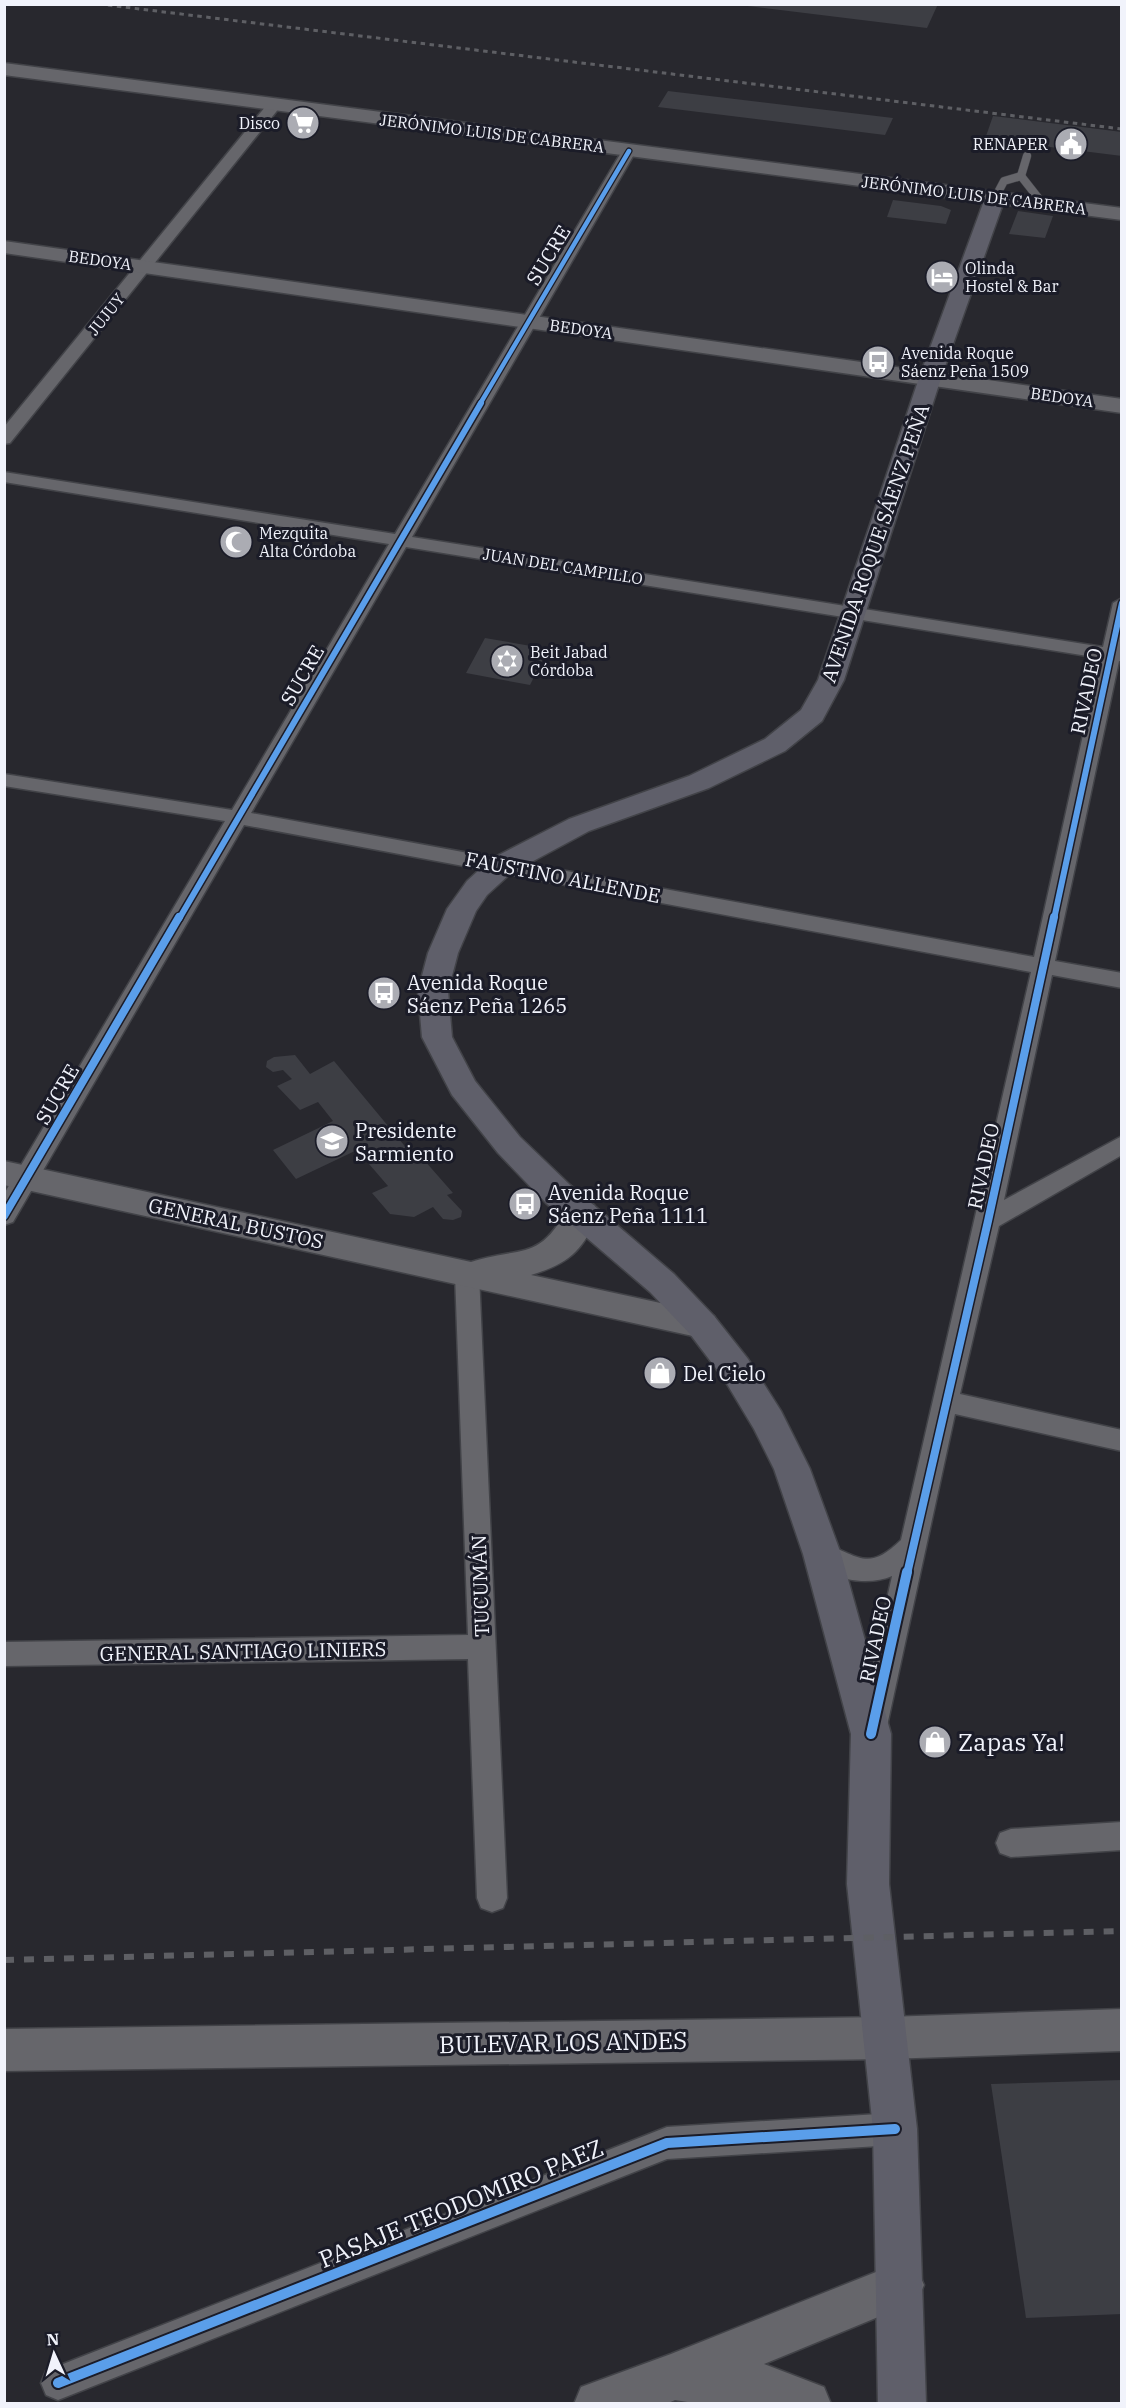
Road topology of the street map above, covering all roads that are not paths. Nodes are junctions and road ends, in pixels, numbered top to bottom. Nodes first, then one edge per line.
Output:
1 (4, 69) edge
2 (275, 104) junction
3 (629, 151) junction
4 (1027, 156) dead end
5 (1021, 176) junction
6 (995, 198) junction
7 (1043, 204) junction
8 (1122, 214) edge
9 (4, 247) edge
10 (144, 267) junction
11 (527, 321) junction
12 (930, 378) junction
13 (1122, 406) edge
14 (4, 439) edge
15 (4, 477) edge
16 (400, 540) junction
17 (1122, 603) edge
18 (855, 613) junction
19 (1116, 655) edge
20 (4, 780) edge
21 (238, 817) junction
22 (501, 866) junction
23 (1043, 966) junction
24 (1122, 981) edge
25 (1122, 1144) edge
26 (16, 1175) edge
27 (582, 1214) junction
28 (4, 1216) edge
29 (988, 1221) junction
30 (467, 1274) junction
31 (702, 1325) junction
32 (945, 1401) junction
33 (1122, 1441) edge
34 (912, 1546) junction
35 (822, 1554) junction
36 (482, 1647) junction
37 (4, 1654) edge
38 (871, 1734) junction
39 (1122, 1836) edge
40 (1011, 1843) dead end
41 (492, 1898) dead end
42 (1122, 2030) edge
43 (887, 2037) junction
44 (4, 2050) edge
45 (895, 2129) junction
46 (902, 2284) junction
47 (671, 2378) junction
48 (58, 2383) dead end
49 (598, 2403) edge
50 (807, 2403) edge
51 (902, 2403) edge

1 - 2 main road, JERÓNIMO LUIS DE CABRERA
2 - 3 main road, JERÓNIMO LUIS DE CABRERA
2 - 10 street, JUJUY
3 - 6 main road, JERÓNIMO LUIS DE CABRERA
3 - 11 street, SUCRE
4 - 5 lane
5 - 6 lane
5 - 7 lane
6 - 7 main road, JERÓNIMO LUIS DE CABRERA
6 - 12 main road, AVENIDA ROQUE SÁENZ PEÑA
7 - 8 main road, JERÓNIMO LUIS DE CABRERA
9 - 10 main road, BEDOYA
10 - 11 main road, BEDOYA
10 - 14 street, JUJUY
11 - 12 main road, BEDOYA
11 - 16 street, SUCRE
12 - 13 main road, BEDOYA
12 - 18 main road, AVENIDA ROQUE SÁENZ PEÑA
15 - 16 street, JUAN DEL CAMPILLO
16 - 18 street, JUAN DEL CAMPILLO
16 - 21 street, SUCRE
17 - 19 street, RIVADEO
18 - 19 street, JUAN DEL CAMPILLO
18 - 22 main road, AVENIDA ROQUE SÁENZ PEÑA
19 - 23 street, RIVADEO
20 - 21 street, FAUSTINO ALLENDE
21 - 22 street, FAUSTINO ALLENDE
21 - 26 street, SUCRE
22 - 23 street, FAUSTINO ALLENDE
22 - 27 main road, AVENIDA ROQUE SÁENZ PEÑA
23 - 24 street, FAUSTINO ALLENDE
23 - 29 street, RIVADEO
25 - 29 street
26 - 28 street, SUCRE
26 - 30 main road, GENERAL BUSTOS
27 - 30 main road, GENERAL BUSTOS
27 - 31 main road, AVENIDA ROQUE SÁENZ PEÑA
29 - 32 street, RIVADEO
30 - 31 main road, GENERAL BUSTOS
30 - 36 street, TUCUMÁN
31 - 35 main road, AVENIDA ROQUE SÁENZ PEÑA
32 - 33 street
32 - 34 street, RIVADEO
34 - 35 street
34 - 38 street, RIVADEO
35 - 38 main road, AVENIDA ROQUE SÁENZ PEÑA
36 - 37 street, GENERAL SANTIAGO LINIERS
36 - 41 street, TUCUMÁN
38 - 43 main road, AVENIDA ROQUE SÁENZ PEÑA
39 - 40 street
42 - 43 main road, BULEVAR LOS ANDES
43 - 44 main road, BULEVAR LOS ANDES
43 - 45 main road, AVENIDA ROQUE SÁENZ PEÑA
45 - 46 main road, AVENIDA ROQUE SÁENZ PEÑA
45 - 48 street, PASAJE TEODOMIRO PAEZ
46 - 47 main road
46 - 51 main road, AVENIDA ROQUE SÁENZ PEÑA
47 - 49 main road
47 - 50 main road

